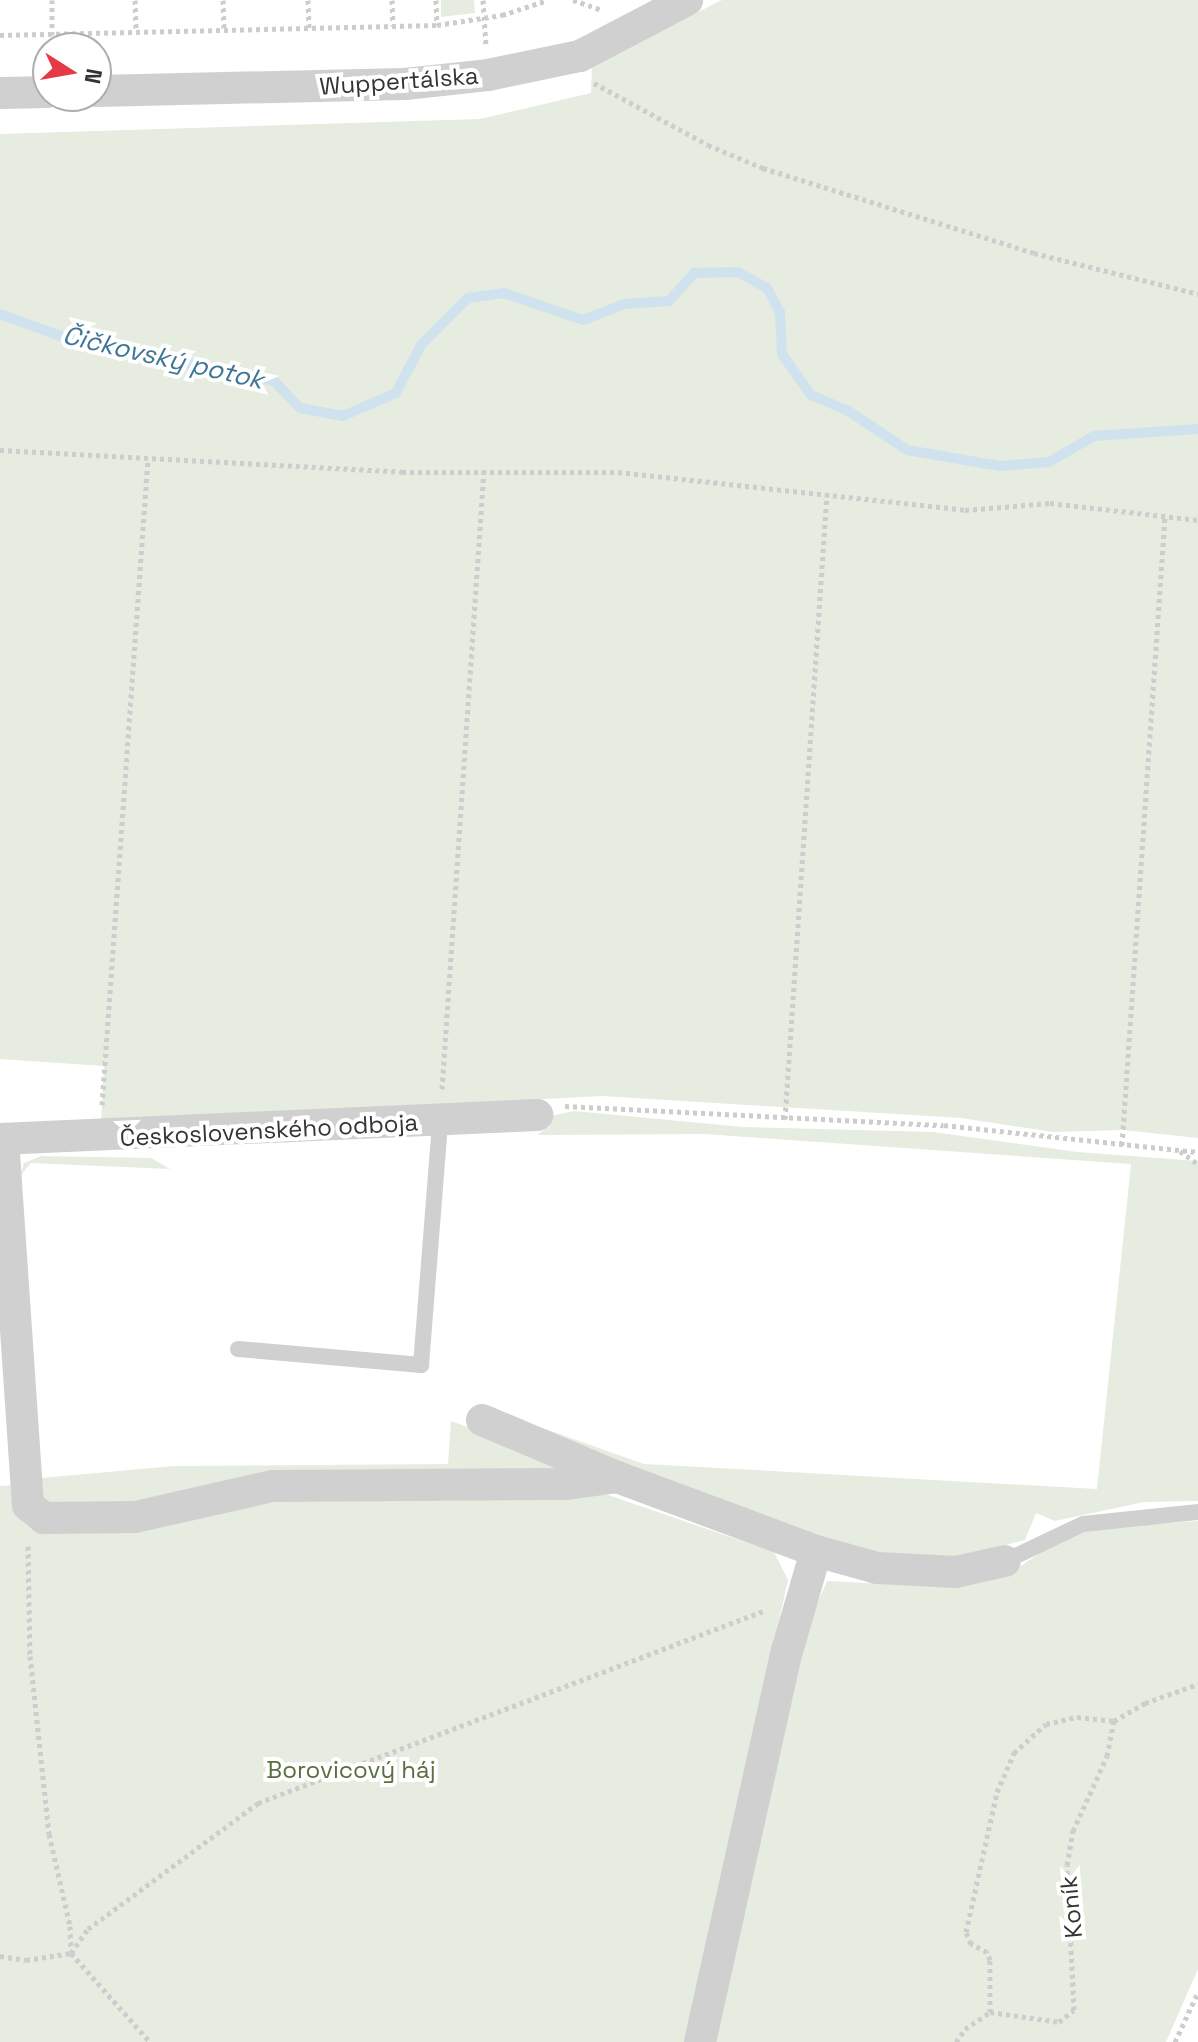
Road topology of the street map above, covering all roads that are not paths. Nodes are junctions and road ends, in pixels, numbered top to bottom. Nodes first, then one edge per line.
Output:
1 (687, 0) edge
2 (112, 91) edge
3 (32, 92) edge
4 (0, 93) edge
5 (537, 1115) road end
6 (440, 1122) junction
7 (2, 1139) edge
8 (238, 1349) dead end
9 (482, 1420) dead end
10 (617, 1477) junction
11 (1198, 1512) edge
12 (816, 1551) junction
13 (1005, 1561) joint
14 (700, 2042) edge

1 - 2 street, Wuppertálska
3 - 4 street
5 - 6 street, Československého odboja
6 - 7 street, Československého odboja
6 - 8 lane
7 - 10 street
9 - 10 street
10 - 12 street
11 - 13 lane
12 - 13 street
12 - 14 street

